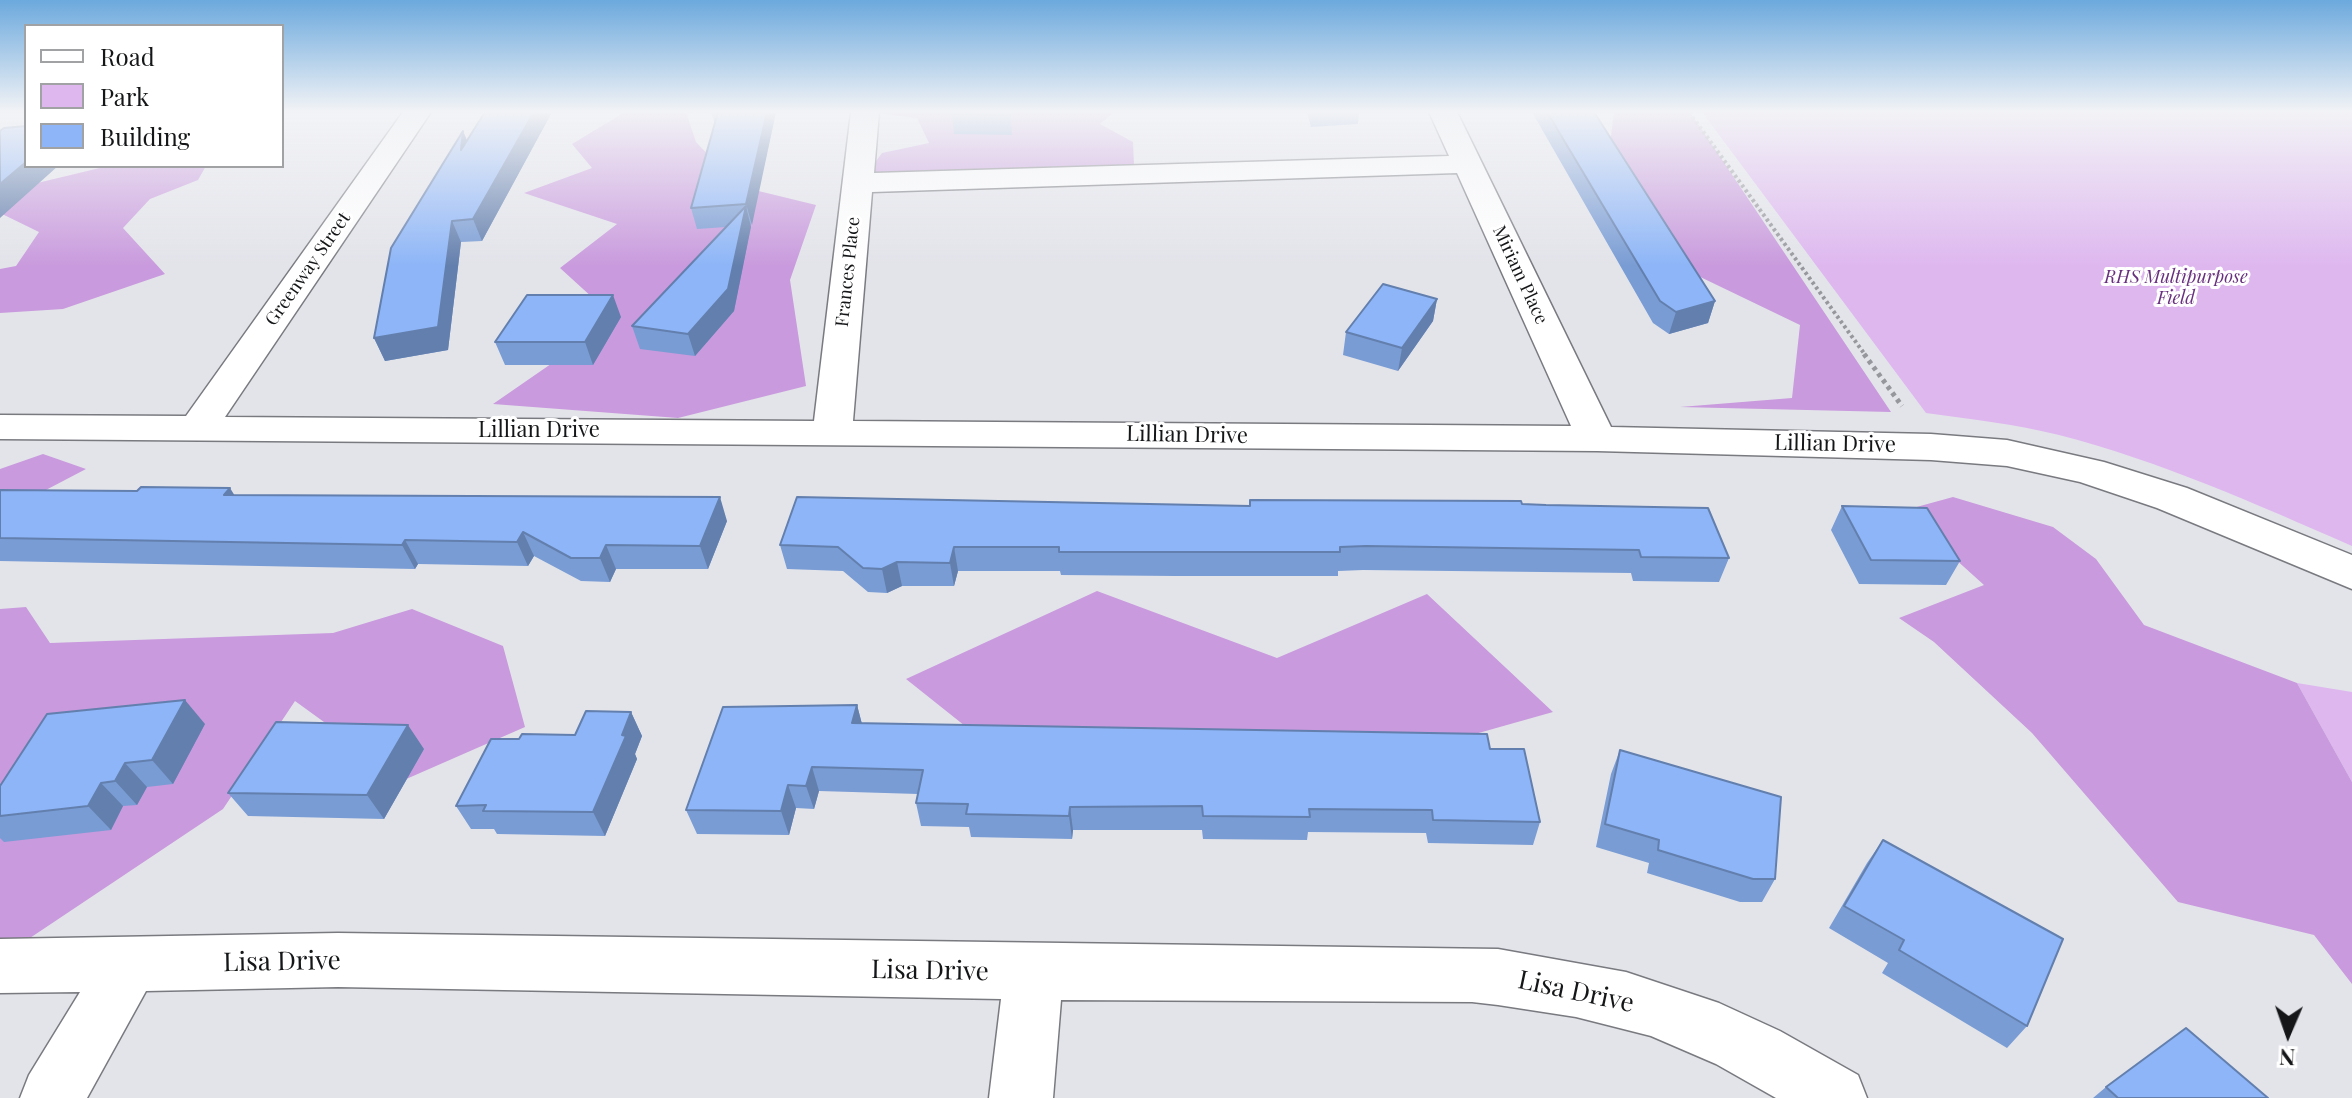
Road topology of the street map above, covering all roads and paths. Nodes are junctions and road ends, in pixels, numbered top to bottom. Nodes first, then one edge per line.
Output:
1 (381, 163) edge
2 (859, 163) edge
3 (1726, 163) edge
4 (1467, 164) joint
5 (857, 183) junction
6 (1911, 418) dead end
7 (0, 427) edge
8 (198, 427) junction
9 (832, 432) junction
10 (1597, 439) junction
11 (2352, 573) edge
12 (129, 965) junction
13 (0, 966) edge
14 (1034, 972) junction
15 (52, 1098) edge
16 (1021, 1098) edge
17 (1835, 1098) edge

1 - 8 street, Greenway Street
2 - 5 street, Frances Place
3 - 6 path
4 - 5 street
4 - 10 street, Miriam Place
5 - 9 street, Frances Place
7 - 8 street, Lillian Drive
8 - 9 street, Lillian Drive
9 - 10 street, Lillian Drive
10 - 11 street, Lillian Drive
12 - 13 street, Lisa Drive
12 - 14 street, Lisa Drive
12 - 15 street
14 - 16 street
14 - 17 street, Lisa Drive

